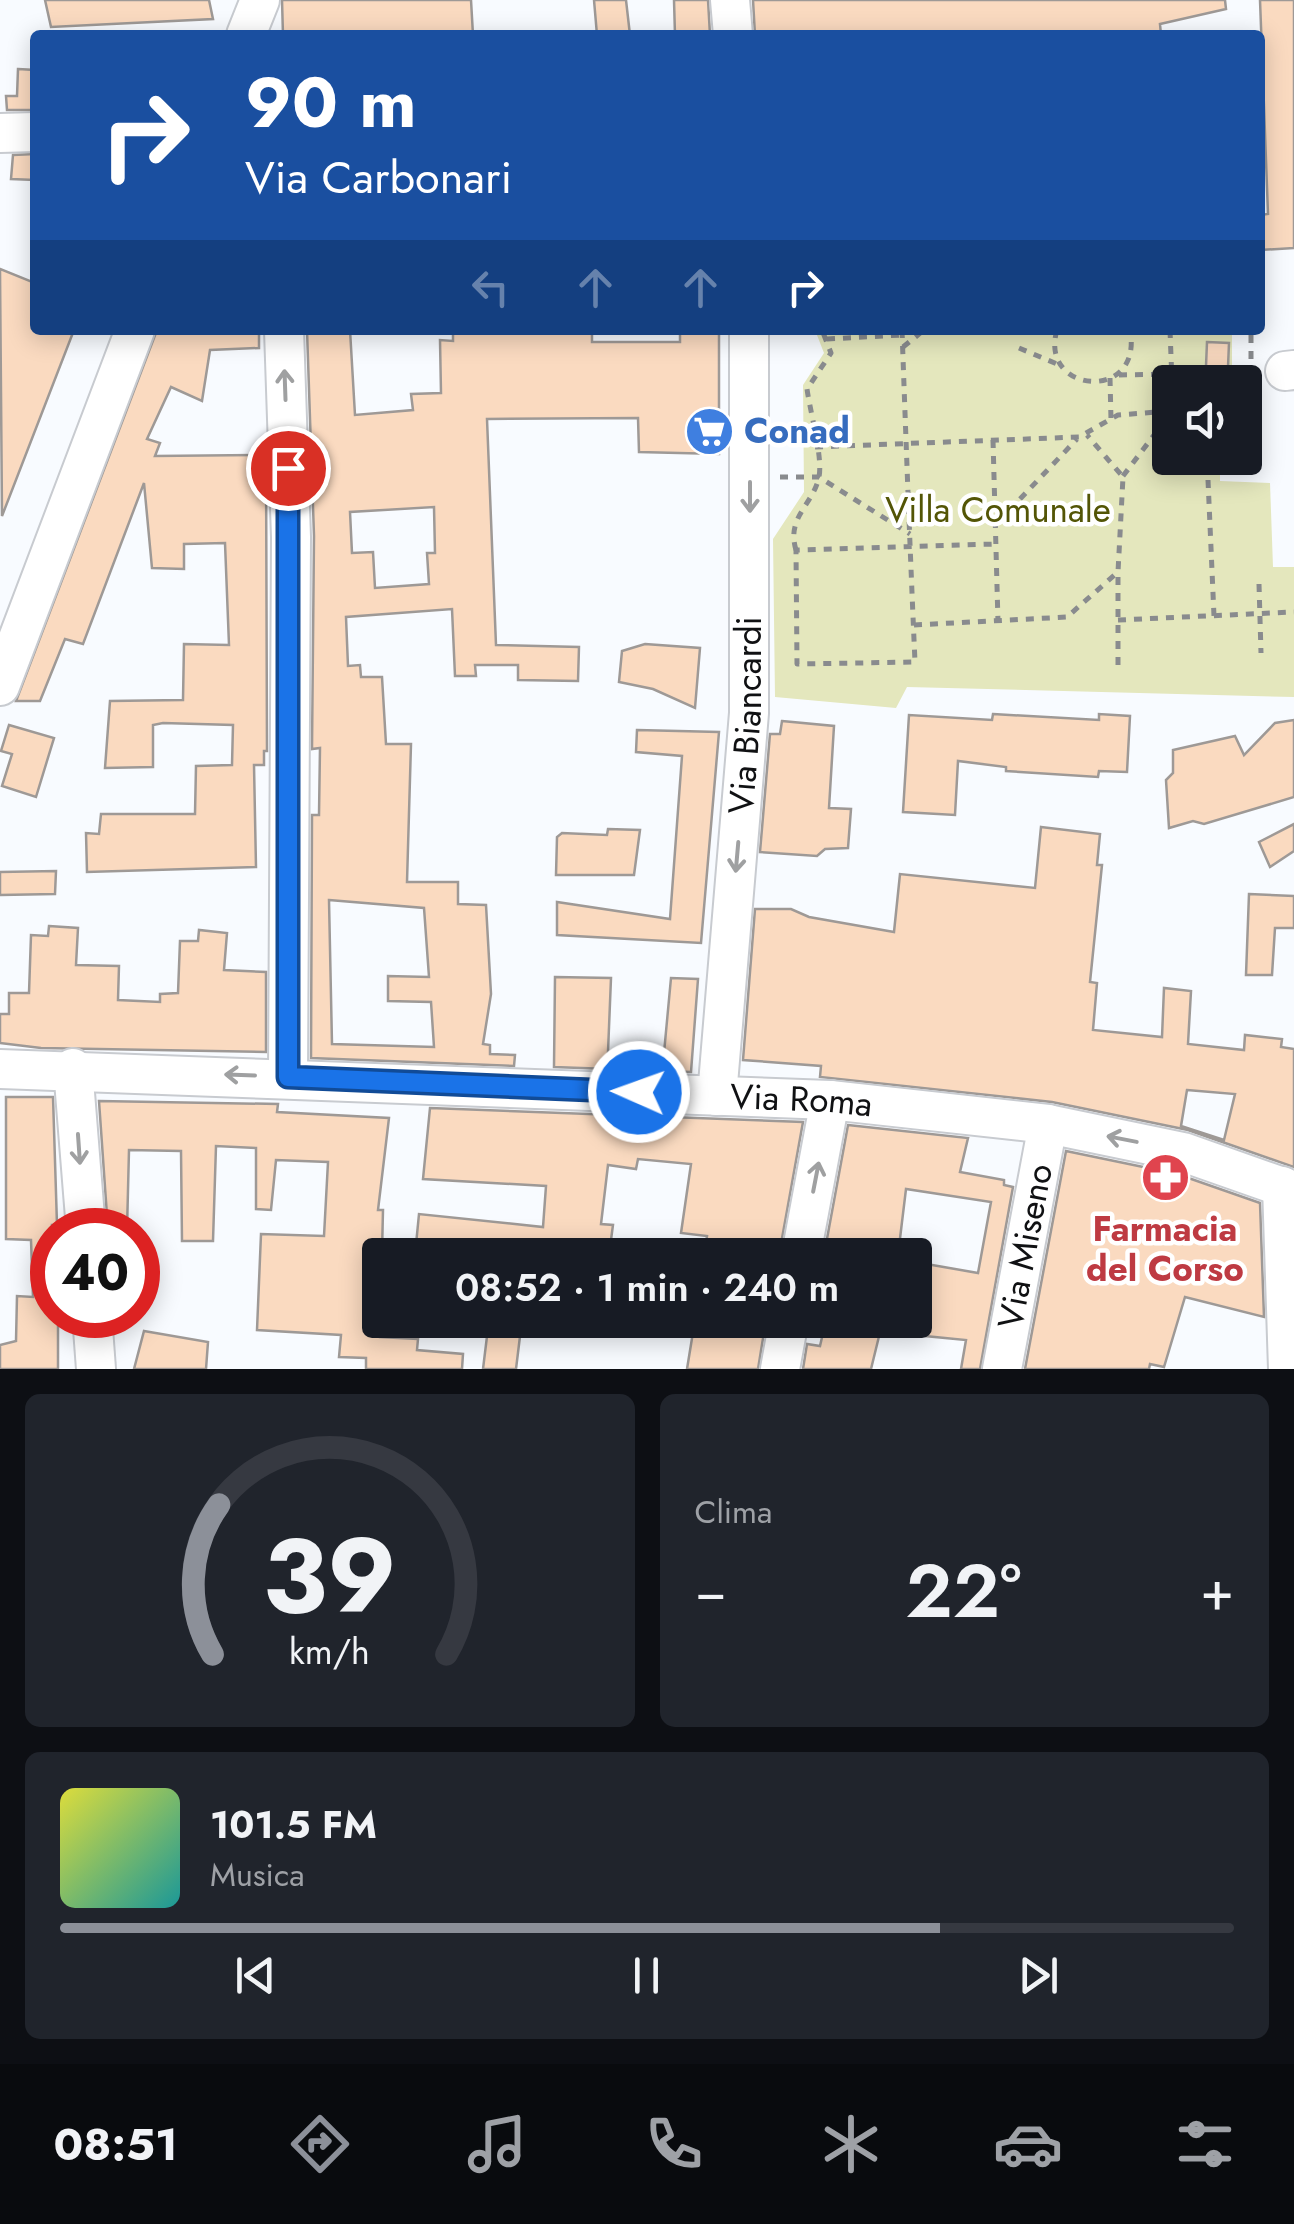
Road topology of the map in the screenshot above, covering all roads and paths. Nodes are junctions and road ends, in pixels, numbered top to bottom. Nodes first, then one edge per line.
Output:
1 (260, 0) edge
2 (272, 0) edge
3 (730, 0) edge
4 (248, 30) edge
5 (274, 30) edge
6 (733, 30) edge
7 (30, 132) edge
8 (0, 133) edge
9 (133, 335) edge
10 (284, 335) edge
11 (748, 335) edge
12 (824, 335) edge
13 (869, 335) edge
14 (902, 335) edge
15 (918, 335) edge
16 (1056, 335) edge
17 (1130, 335) edge
18 (1170, 335) edge
19 (826, 339) junction
20 (903, 347) junction
21 (1019, 348) dead end
22 (1060, 365) junction
23 (1172, 365) edge
24 (1152, 375) edge
25 (1113, 377) junction
26 (1152, 414) edge
27 (1111, 420) junction
28 (1087, 435) junction
29 (1079, 437) junction
30 (1152, 437) edge
31 (994, 440) junction
32 (906, 444) junction
33 (815, 447) junction
34 (1123, 476) junction
35 (818, 477) junction
36 (750, 478) junction
37 (1208, 480) dead end
38 (1020, 499) dead end
39 (910, 534) junction
40 (996, 544) junction
41 (911, 547) junction
42 (796, 550) junction
43 (1118, 572) junction
44 (1258, 584) dead end
45 (1294, 612) edge
46 (1260, 614) junction
47 (1214, 616) junction
48 (1118, 620) junction
49 (998, 623) junction
50 (914, 625) junction
51 (1261, 653) dead end
52 (1118, 665) dead end
53 (0, 686) edge
54 (73, 1068) junction
55 (0, 1069) edge
56 (288, 1077) junction
57 (717, 1096) junction
58 (830, 1100) junction
59 (1048, 1124) junction
60 (1288, 1189) edge
61 (84, 1208) edge
62 (805, 1238) edge
63 (94, 1338) edge
64 (786, 1338) edge
65 (96, 1369) edge
66 (780, 1369) edge
67 (1002, 1369) edge
68 (1288, 1369) edge

1 - 4 street
2 - 5 street
3 - 6 street
7 - 8 street
9 - 53 street
56 -> 10 street
11 - 36 street, Via Biancardi
12 - 19 path
13 - 19 path
14 - 20 path
15 - 20 path
16 - 22 path
17 - 25 path
18 - 23 path
19 - 33 path
20 - 32 path
21 - 22 path
22 - 25 path
24 - 25 path
25 - 27 path
26 - 27 path
27 - 28 path
28 - 29 path
28 - 34 path
29 - 31 path
29 - 38 path
30 - 34 path
31 - 32 path
31 - 40 path
32 - 33 path
32 - 39 path
33 - 35 path
34 - 43 path
35 - 36 path
35 - 39 path
35 - 42 path
36 -> 57 street, Via Biancardi
37 - 47 path
39 - 41 path
40 - 41 path
40 - 49 path
41 - 42 path
41 - 50 path
42 - 50 path
43 - 48 path
43 - 49 path
44 - 46 path
45 - 46 path
46 - 47 path
46 - 51 path
47 - 48 path
48 - 52 path
49 - 50 path
54 - 55 street, Via Roma
56 -> 54 street, Via Roma
54 -> 61 street
56 - 57 street, Via Roma
57 - 58 street, Via Roma
58 - 59 street, Via Roma
62 -> 58 street
60 -> 59 street, Via Roma
59 - 67 street, Via Miseno
60 - 68 street
63 - 65 street
64 - 66 street

